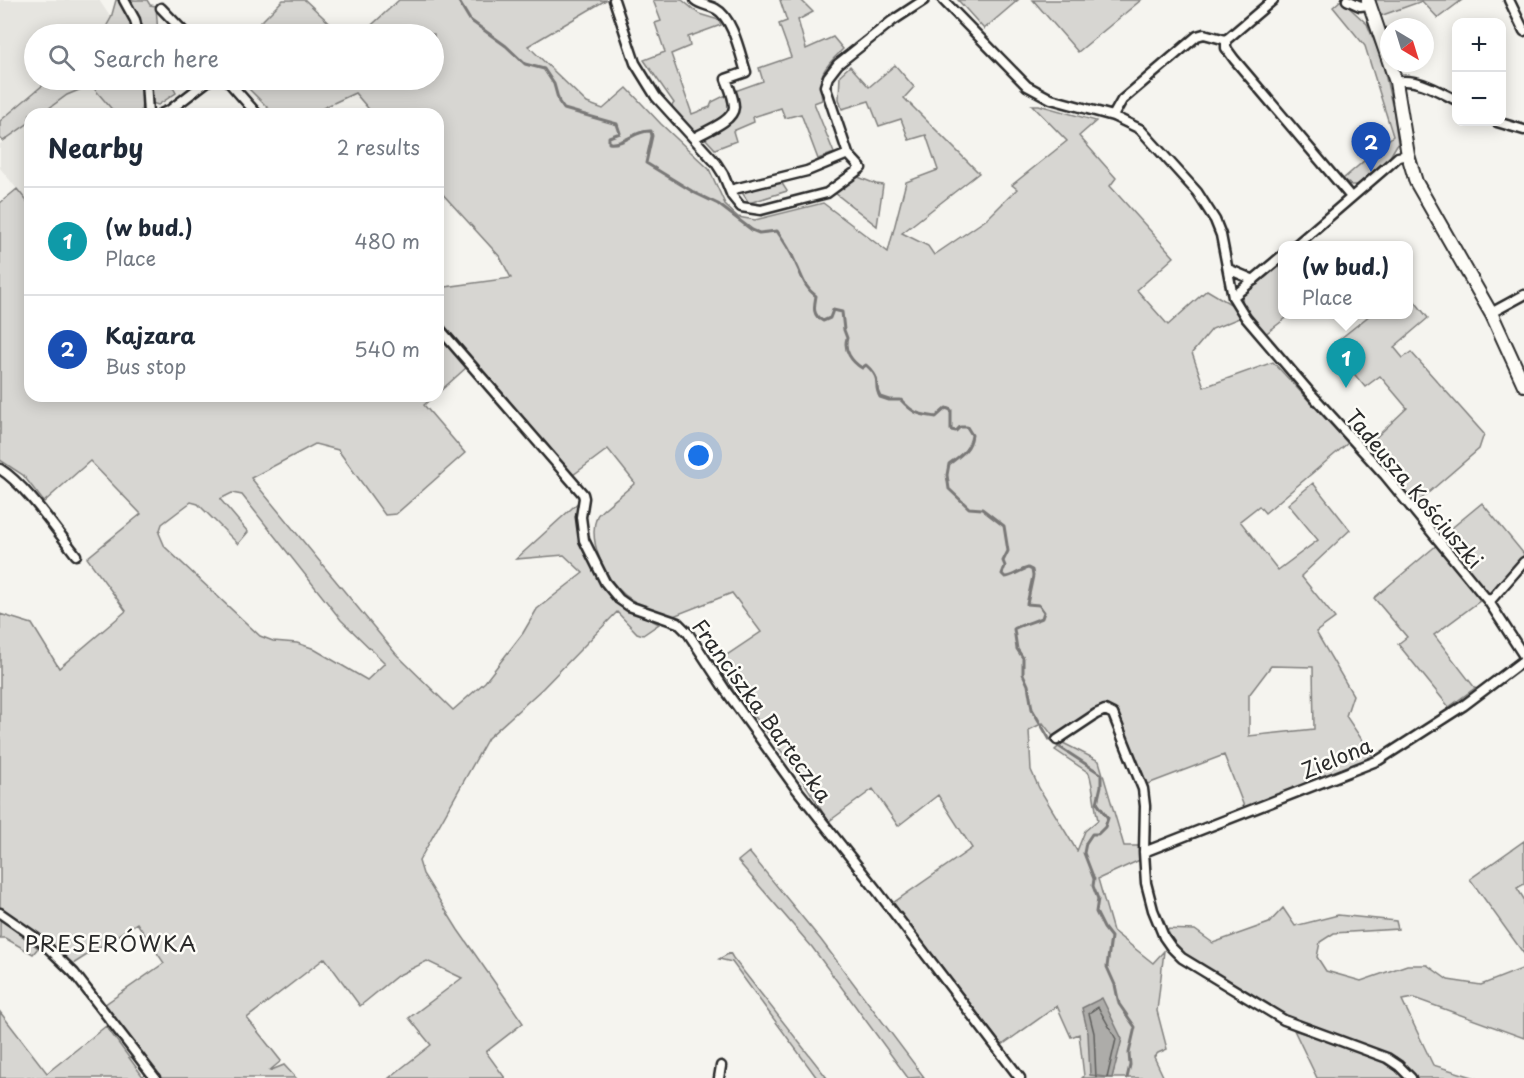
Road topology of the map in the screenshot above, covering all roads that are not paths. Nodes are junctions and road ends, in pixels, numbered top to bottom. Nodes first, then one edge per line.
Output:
1 (124, 0) edge
2 (614, 0) edge
3 (694, 0) edge
4 (924, 0) edge
5 (943, 0) edge
6 (1273, 0) edge
7 (1347, 0) edge
8 (1509, 0) edge
9 (1368, 2) edge
10 (161, 8) dead end
11 (136, 24) edge
12 (176, 24) edge
13 (1524, 31) edge
14 (1226, 40) junction
15 (1396, 82) junction
16 (147, 90) edge
17 (196, 90) edge
18 (236, 90) edge
19 (1452, 98) edge
20 (148, 108) edge
21 (173, 108) edge
22 (252, 108) edge
23 (1113, 116) junction
24 (1506, 125) edge
25 (1524, 130) edge
26 (694, 138) junction
27 (848, 154) junction
28 (1408, 155) junction
29 (730, 190) junction
30 (1351, 197) junction
31 (1300, 241) edge
32 (1278, 259) edge
33 (1228, 269) junction
34 (1254, 280) junction
35 (1524, 295) edge
36 (1233, 297) junction
37 (1491, 313) junction
38 (444, 334) edge
39 (1524, 385) edge
40 (0, 469) edge
41 (76, 555) dead end
42 (1524, 562) edge
43 (1489, 603) junction
44 (1524, 658) edge
45 (1057, 741) dead end
46 (1144, 852) junction
47 (0, 913) edge
48 (721, 1066) dead end
49 (155, 1078) edge
50 (719, 1078) edge
51 (1020, 1078) edge
52 (1411, 1078) edge

1 - 11 street
2 - 26 street
3 - 26 street
4 - 27 street
5 - 23 street, Tadeusza Kościuszki
6 - 14 street
7 - 9 street
8 - 13 street
9 - 15 street
10 - 12 street
14 - 23 street
14 - 30 street
15 - 19 street
15 - 28 street
16 - 20 street
17 - 21 street
18 - 22 street
23 - 33 street, Tadeusza Kościuszki
24 - 25 street
26 - 29 street
27 - 29 street
27 - 29 street
28 - 30 street
28 - 37 street
30 - 31 street
32 - 34 street
33 - 34 street
33 - 36 street, Tadeusza Kościuszki
34 - 36 street
35 - 37 street
36 - 43 street, Tadeusza Kościuszki
37 - 39 street
38 - 51 street, Franciszka Barteczka
40 - 41 street
42 - 43 street
43 - 44 street, Tadeusza Kościuszki
44 - 46 street, Zielona
45 - 46 street
46 - 52 street
47 - 49 street
48 - 50 street

